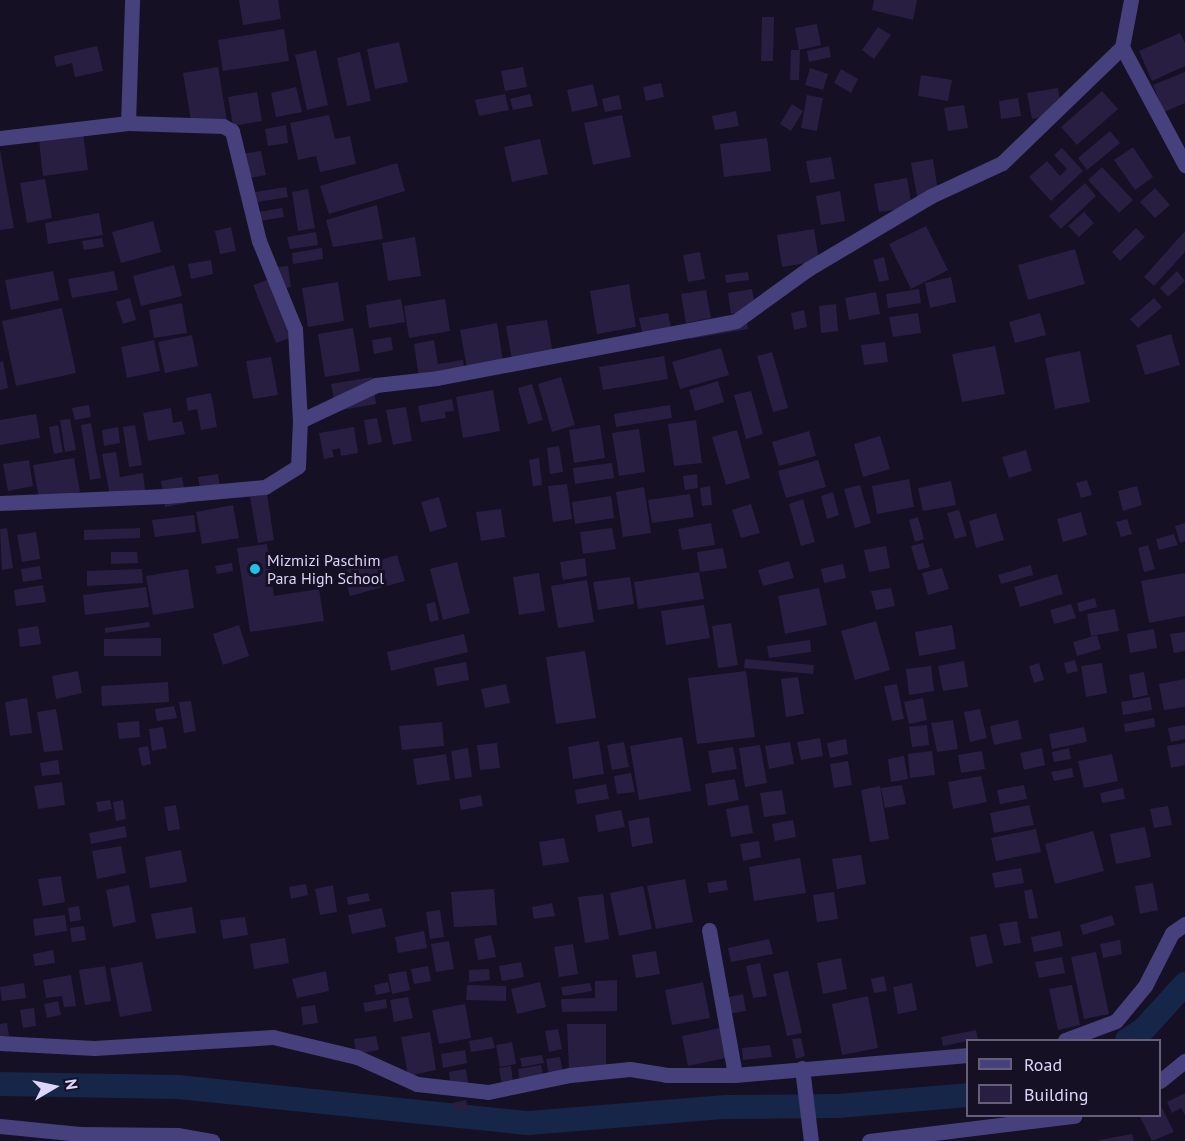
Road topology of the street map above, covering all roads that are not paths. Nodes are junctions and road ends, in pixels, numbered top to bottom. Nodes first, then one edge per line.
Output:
1 (132, 0) edge
2 (1131, 0) edge
3 (1122, 47) junction
4 (128, 123) junction
5 (0, 138) edge
6 (1185, 165) edge
7 (300, 421) junction
8 (0, 503) edge
9 (1185, 924) edge
10 (709, 930) dead end
11 (1070, 1039) edge
12 (0, 1043) edge
13 (966, 1054) edge
14 (1185, 1061) edge
15 (802, 1073) junction
16 (735, 1075) junction
17 (1161, 1080) edge
18 (1066, 1117) edge
19 (0, 1126) edge
20 (811, 1139) edge
21 (212, 1141) edge
22 (869, 1141) edge

1 - 4 street
2 - 3 street
3 - 6 street
3 - 7 street
4 - 5 street
4 - 7 street
7 - 8 street
9 - 11 street
10 - 16 street
12 - 16 street
13 - 15 street
14 - 17 street
15 - 16 street
15 - 20 street
18 - 22 street
19 - 21 street

